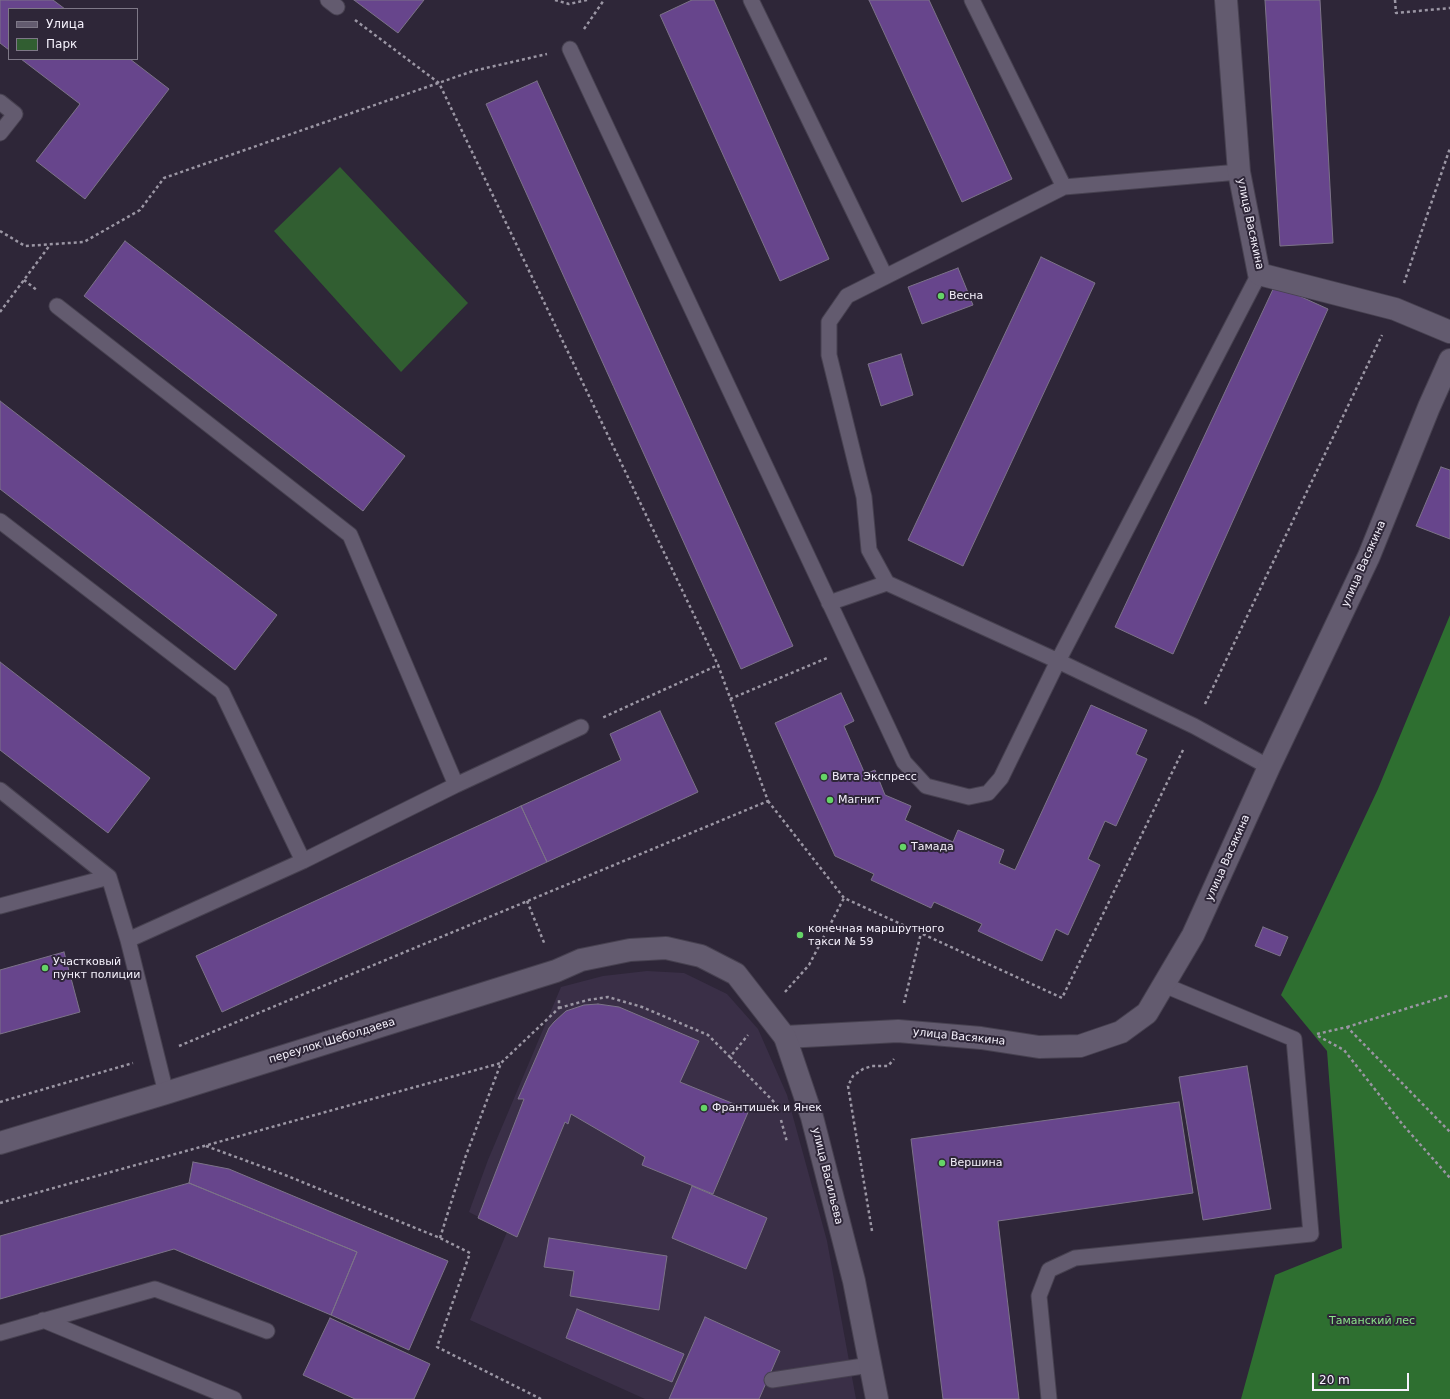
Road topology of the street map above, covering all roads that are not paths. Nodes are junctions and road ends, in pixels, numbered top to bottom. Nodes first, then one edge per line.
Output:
1 (751, 0) edge
2 (972, 0) edge
3 (1226, 0) edge
4 (570, 49) road end
5 (0, 102) edge
6 (0, 133) edge
7 (1239, 172) junction
8 (1064, 187) junction
9 (1259, 274) junction
10 (885, 276) junction
11 (57, 306) dead end
12 (1450, 332) edge
13 (1450, 360) edge
14 (0, 521) edge
15 (887, 583) junction
16 (829, 602) junction
17 (1058, 661) junction
18 (582, 727) road end
19 (1269, 767) junction
20 (456, 785) junction
21 (0, 790) edge
22 (303, 861) junction
23 (108, 877) junction
24 (0, 906) edge
25 (128, 940) junction
26 (666, 948) joint
27 (1164, 985) junction
28 (785, 1037) junction
29 (166, 1093) junction
30 (0, 1143) edge
31 (43, 1320) junction
32 (267, 1331) dead end
33 (0, 1332) edge
34 (870, 1365) junction
35 (772, 1380) dead end
36 (234, 1399) edge
37 (877, 1399) edge
38 (1049, 1399) edge

1 - 10 lane
2 - 8 lane
3 - 7 street, улица Васякина
4 - 16 lane
5 - 6 lane
7 - 8 lane
7 - 9 street, улица Васякина
8 - 10 lane
9 - 12 street, улица Васякина
9 - 17 lane
10 - 15 lane
11 - 20 lane
13 - 19 street, улица Васякина
14 - 22 lane
15 - 16 lane
15 - 17 lane
16 - 17 lane
17 - 19 lane
18 - 20 lane
19 - 27 street, улица Васякина
20 - 22 lane
21 - 23 lane
22 - 25 lane
23 - 24 lane
23 - 25 lane
25 - 29 lane
26 - 28 street, улица Васильева
26 - 29 street, переулок Шеболдаева
27 - 28 street, улица Васякина
27 - 38 lane
28 - 34 street, улица Васильева
29 - 30 street, переулок Шеболдаева
31 - 32 lane
31 - 33 lane
31 - 36 lane
34 - 35 lane
34 - 37 street, улица Васильева

